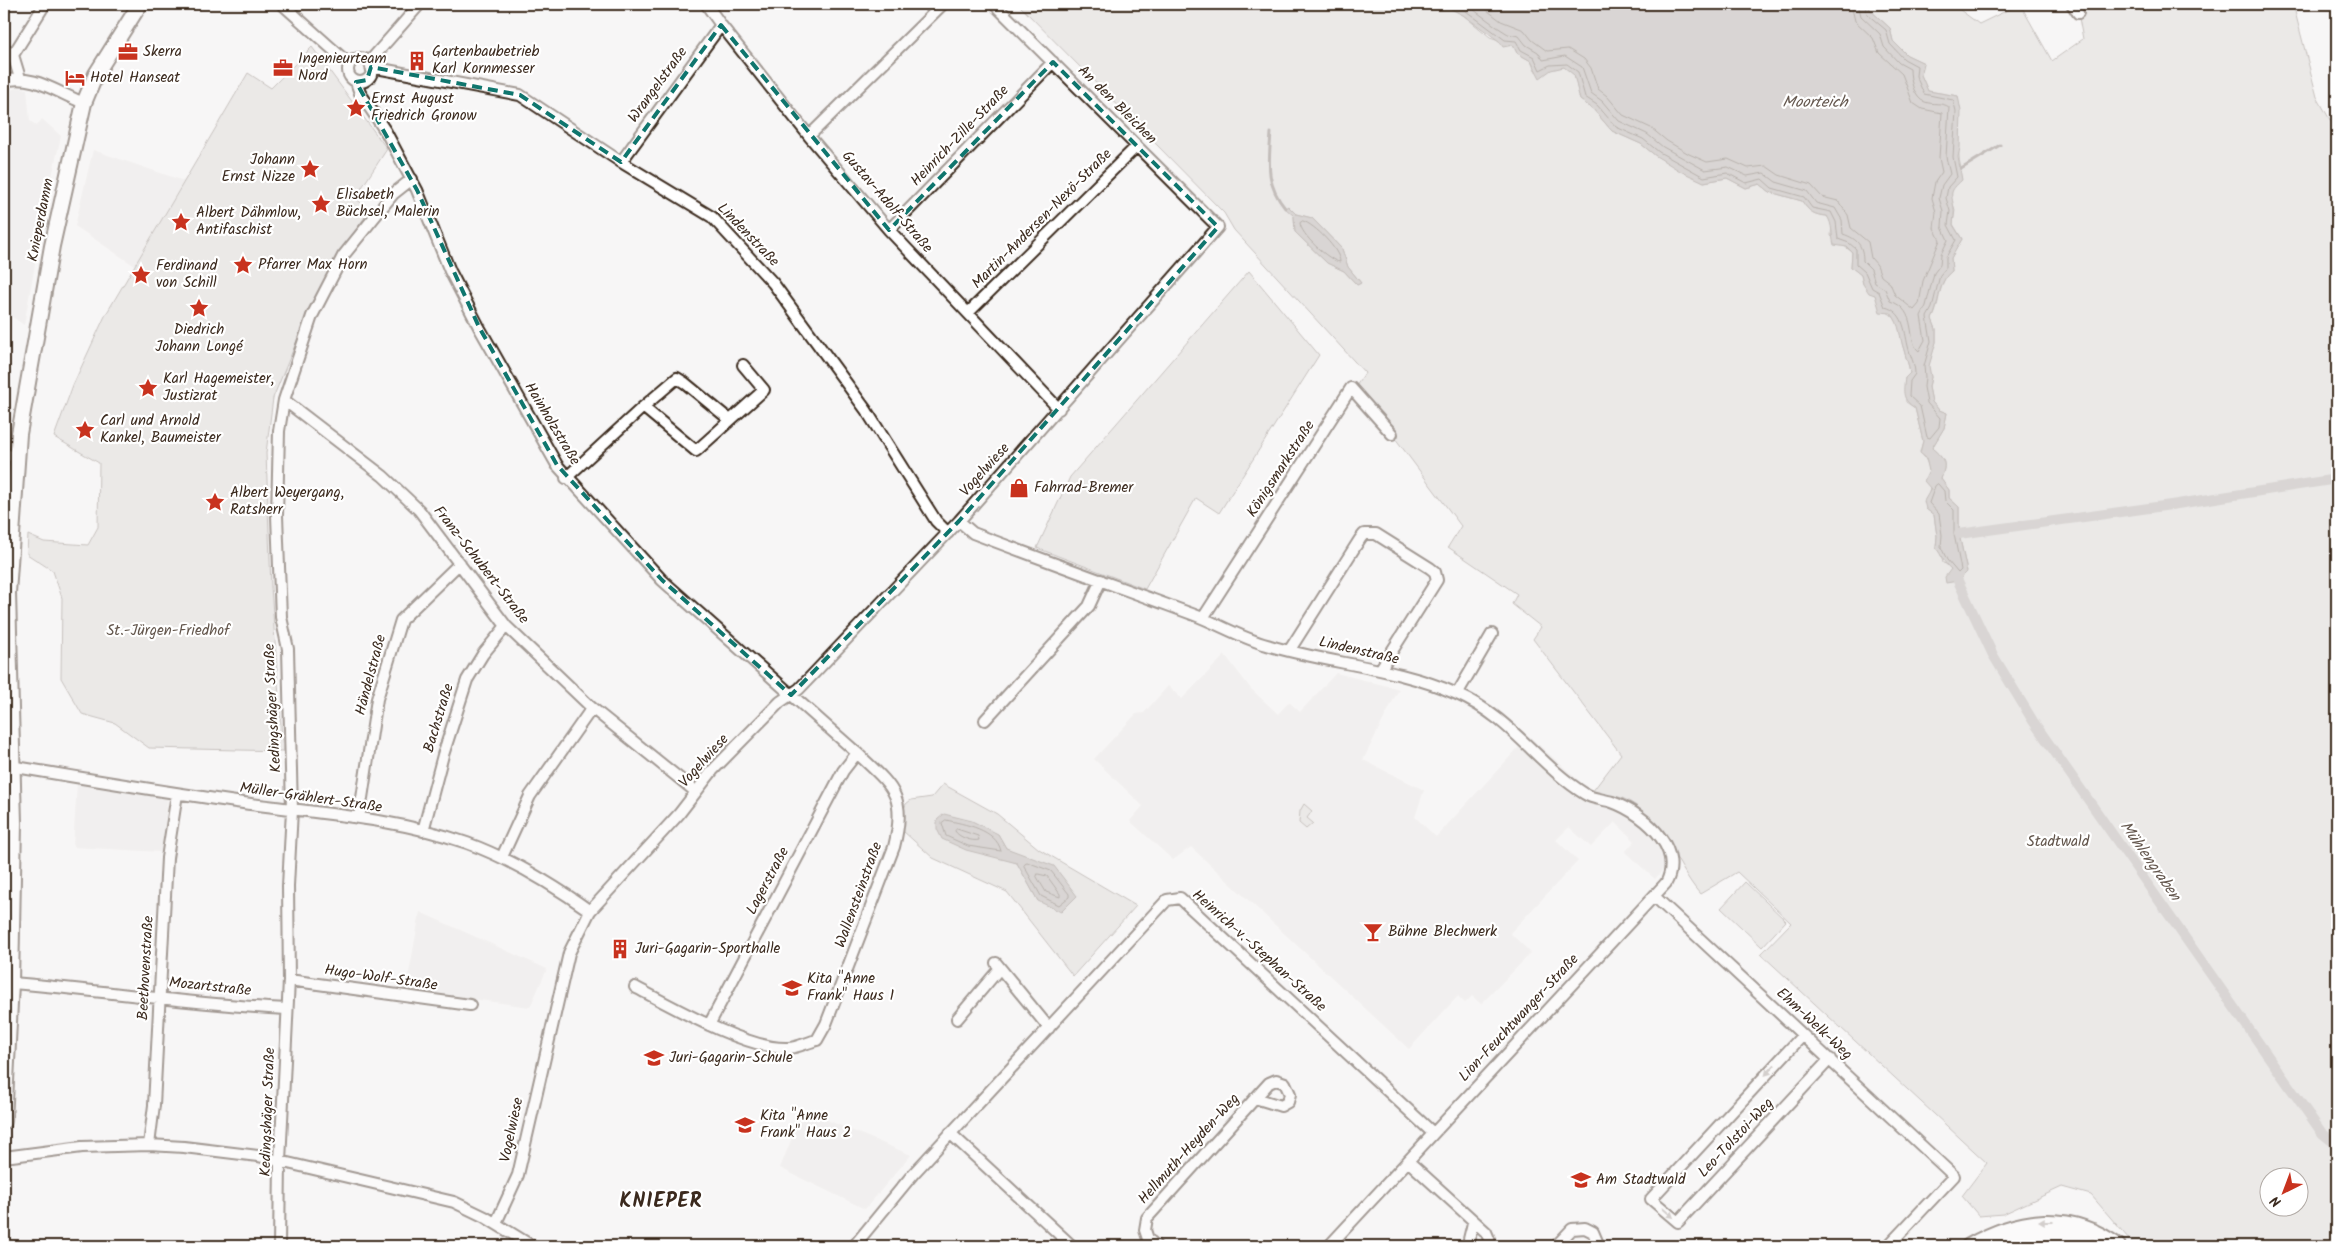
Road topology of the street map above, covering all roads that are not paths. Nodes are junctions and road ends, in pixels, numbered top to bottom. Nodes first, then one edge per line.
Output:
1 (45, 4) edge
2 (140, 4) edge
3 (282, 4) edge
4 (420, 4) edge
5 (706, 4) edge
6 (943, 4) edge
7 (994, 4) edge
8 (721, 25) junction
9 (4, 49) edge
10 (13, 55) junction
11 (1053, 62) junction
12 (349, 64) junction
13 (370, 64) junction
14 (20, 78) junction
15 (4, 82) edge
16 (356, 82) junction
17 (84, 103) junction
18 (809, 136) junction
19 (1136, 146) junction
20 (620, 162) junction
21 (412, 179) junction
22 (1218, 227) joint
23 (889, 230) junction
24 (968, 313) junction
25 (743, 365) dead end
26 (284, 400) junction
27 (643, 407) junction
28 (1058, 409) junction
29 (730, 420) junction
30 (1392, 434) dead end
31 (10, 456) edge
32 (566, 478) junction
33 (959, 521) junction
34 (948, 533) junction
35 (460, 563) junction
36 (1101, 580) junction
37 (1203, 618) junction
38 (506, 626) junction
39 (1492, 634) dead end
40 (1289, 651) junction
41 (1380, 670) junction
42 (1457, 694) junction
43 (791, 695) junction
44 (592, 708) junction
45 (985, 720) dead end
46 (857, 753) junction
47 (7, 765) edge
48 (695, 791) junction
49 (178, 794) junction
50 (292, 810) junction
51 (360, 818) junction
52 (423, 831) junction
53 (502, 857) junction
54 (1654, 896) junction
55 (590, 910) junction
56 (289, 980) junction
57 (11, 982) junction
58 (635, 987) dead end
59 (160, 997) junction
60 (470, 1005) dead end
61 (286, 1009) junction
62 (957, 1019) dead end
63 (709, 1025) junction
64 (1049, 1028) junction
65 (1803, 1035) junction
66 (1830, 1059) junction
67 (1255, 1098) dead end
68 (4, 1121) edge
69 (950, 1133) junction
70 (1433, 1133) junction
71 (149, 1145) junction
72 (4, 1157) edge
73 (280, 1161) junction
74 (1408, 1161) junction
75 (1473, 1220) junction
76 (496, 1223) junction
77 (2093, 1231) junction
78 (279, 1246) edge
79 (532, 1246) edge
80 (854, 1246) edge
81 (1072, 1246) edge
82 (1156, 1246) edge
83 (1329, 1246) edge
84 (1468, 1246) edge
85 (1488, 1246) edge
86 (1556, 1246) edge
87 (1599, 1246) edge
88 (1888, 1246) edge
89 (1969, 1246) edge
90 (1992, 1246) edge
91 (2012, 1246) edge
92 (2081, 1246) edge
93 (2118, 1246) edge

1 - 10 street
2 - 17 main road, Knieperdamm
3 - 12 street
4 - 13 street
5 - 8 street, Gustav-Adolf-Straße
6 - 18 street
7 - 11 street, An den Bleichen
8 - 18 street, Gustav-Adolf-Straße
8 - 20 street, Wrangelstraße
9 - 10 street
10 - 14 street
11 - 19 street, An den Bleichen
11 - 23 street, Heinrich-Zille-Straße
12 - 13 street
12 - 16 street
13 - 16 street
13 - 20 street, Lindenstraße
14 - 15 street
14 - 17 street
16 - 21 street, Hainholzstraße
17 - 31 main road, Knieperdamm
18 - 23 street, Gustav-Adolf-Straße
19 - 22 street, An den Bleichen
19 - 24 street, Martin-Andersen-Nexö-Straße
20 - 34 street, Lindenstraße
21 - 26 street, Kedingshäger Straße
21 - 32 street, Hainholzstraße
22 - 28 street, Vogelwiese
23 - 24 street, Gustav-Adolf-Straße
24 - 28 street, Gustav-Adolf-Straße
25 - 29 street
26 - 35 street, Franz-Schubert-Straße
26 - 50 street, Kedingshäger Straße
27 - 29 street
27 - 29 street
27 - 32 street
28 - 33 street, Vogelwiese
30 - 37 street, Königsmarkstraße
31 - 47 main road, Knieperdamm
32 - 43 street, Hainholzstraße
33 - 34 street, Vogelwiese
33 - 36 street, Lindenstraße
34 - 43 street, Vogelwiese
35 - 38 street, Franz-Schubert-Straße
35 - 51 street, Händelstraße
36 - 37 street, Lindenstraße
36 - 45 street
37 - 40 street, Lindenstraße
38 - 44 street, Franz-Schubert-Straße
38 - 52 street, Bachstraße
39 - 42 street
40 - 41 street, Lindenstraße
40 - 41 street
41 - 42 street, Lindenstraße
42 - 54 street, Lindenstraße
43 - 46 street, Hainholzstraße
43 - 48 street, Vogelwiese
44 - 48 street, Franz-Schubert-Straße
44 - 53 street
46 - 63 street, Lagerstraße
46 - 63 street, Wallensteinstraße
47 - 49 street, Müller-Grählert-Straße
47 - 57 main road, Knieperdamm
48 - 55 street, Vogelwiese
49 - 50 street, Müller-Grählert-Straße
49 - 59 street, Beethovenstraße
50 - 51 street, Müller-Grählert-Straße
50 - 56 street, Kedingshäger Straße
51 - 52 street, Müller-Grählert-Straße
52 - 53 street, Müller-Grählert-Straße
53 - 55 street, Müller-Grählert-Straße
54 - 65 street, Ehm-Welk-Weg
54 - 70 street, Lion-Feuchtwanger-Straße
55 - 76 street, Vogelwiese
56 - 60 street, Hugo-Wolf-Straße
56 - 61 street, Kedingshäger Straße
57 - 59 street, Mozartstraße
57 - 68 main road, Knieperdamm
58 - 63 street, Wallensteinstraße
59 - 61 street, Mozartstraße
59 - 71 street, Beethovenstraße
61 - 73 street, Kedingshäger Straße
62 - 64 street
64 - 69 street, Heinrich-v.-Stephan-Straße
64 - 70 street, Heinrich-v.-Stephan-Straße
65 - 66 street, Ehm-Welk-Weg
65 -> 66 street, Leo-Tolstoi-Weg
66 - 88 street, Ehm-Welk-Weg
67 - 82 street, Hellmuth-Heyden-Weg
69 - 80 street, Heinrich-v.-Stephan-Straße
69 - 81 street
70 - 74 street, Lion-Feuchtwanger-Straße
71 - 72 street
71 - 73 street
73 - 76 street
73 - 78 street, Kedingshäger Straße
74 - 75 street
74 - 83 street, Lion-Feuchtwanger-Straße
75 - 84 street
75 - 85 street
76 - 79 street
77 -> 89 main road
77 - 90 main road
77 - 93 main road
86 - 87 street
91 - 92 main road

